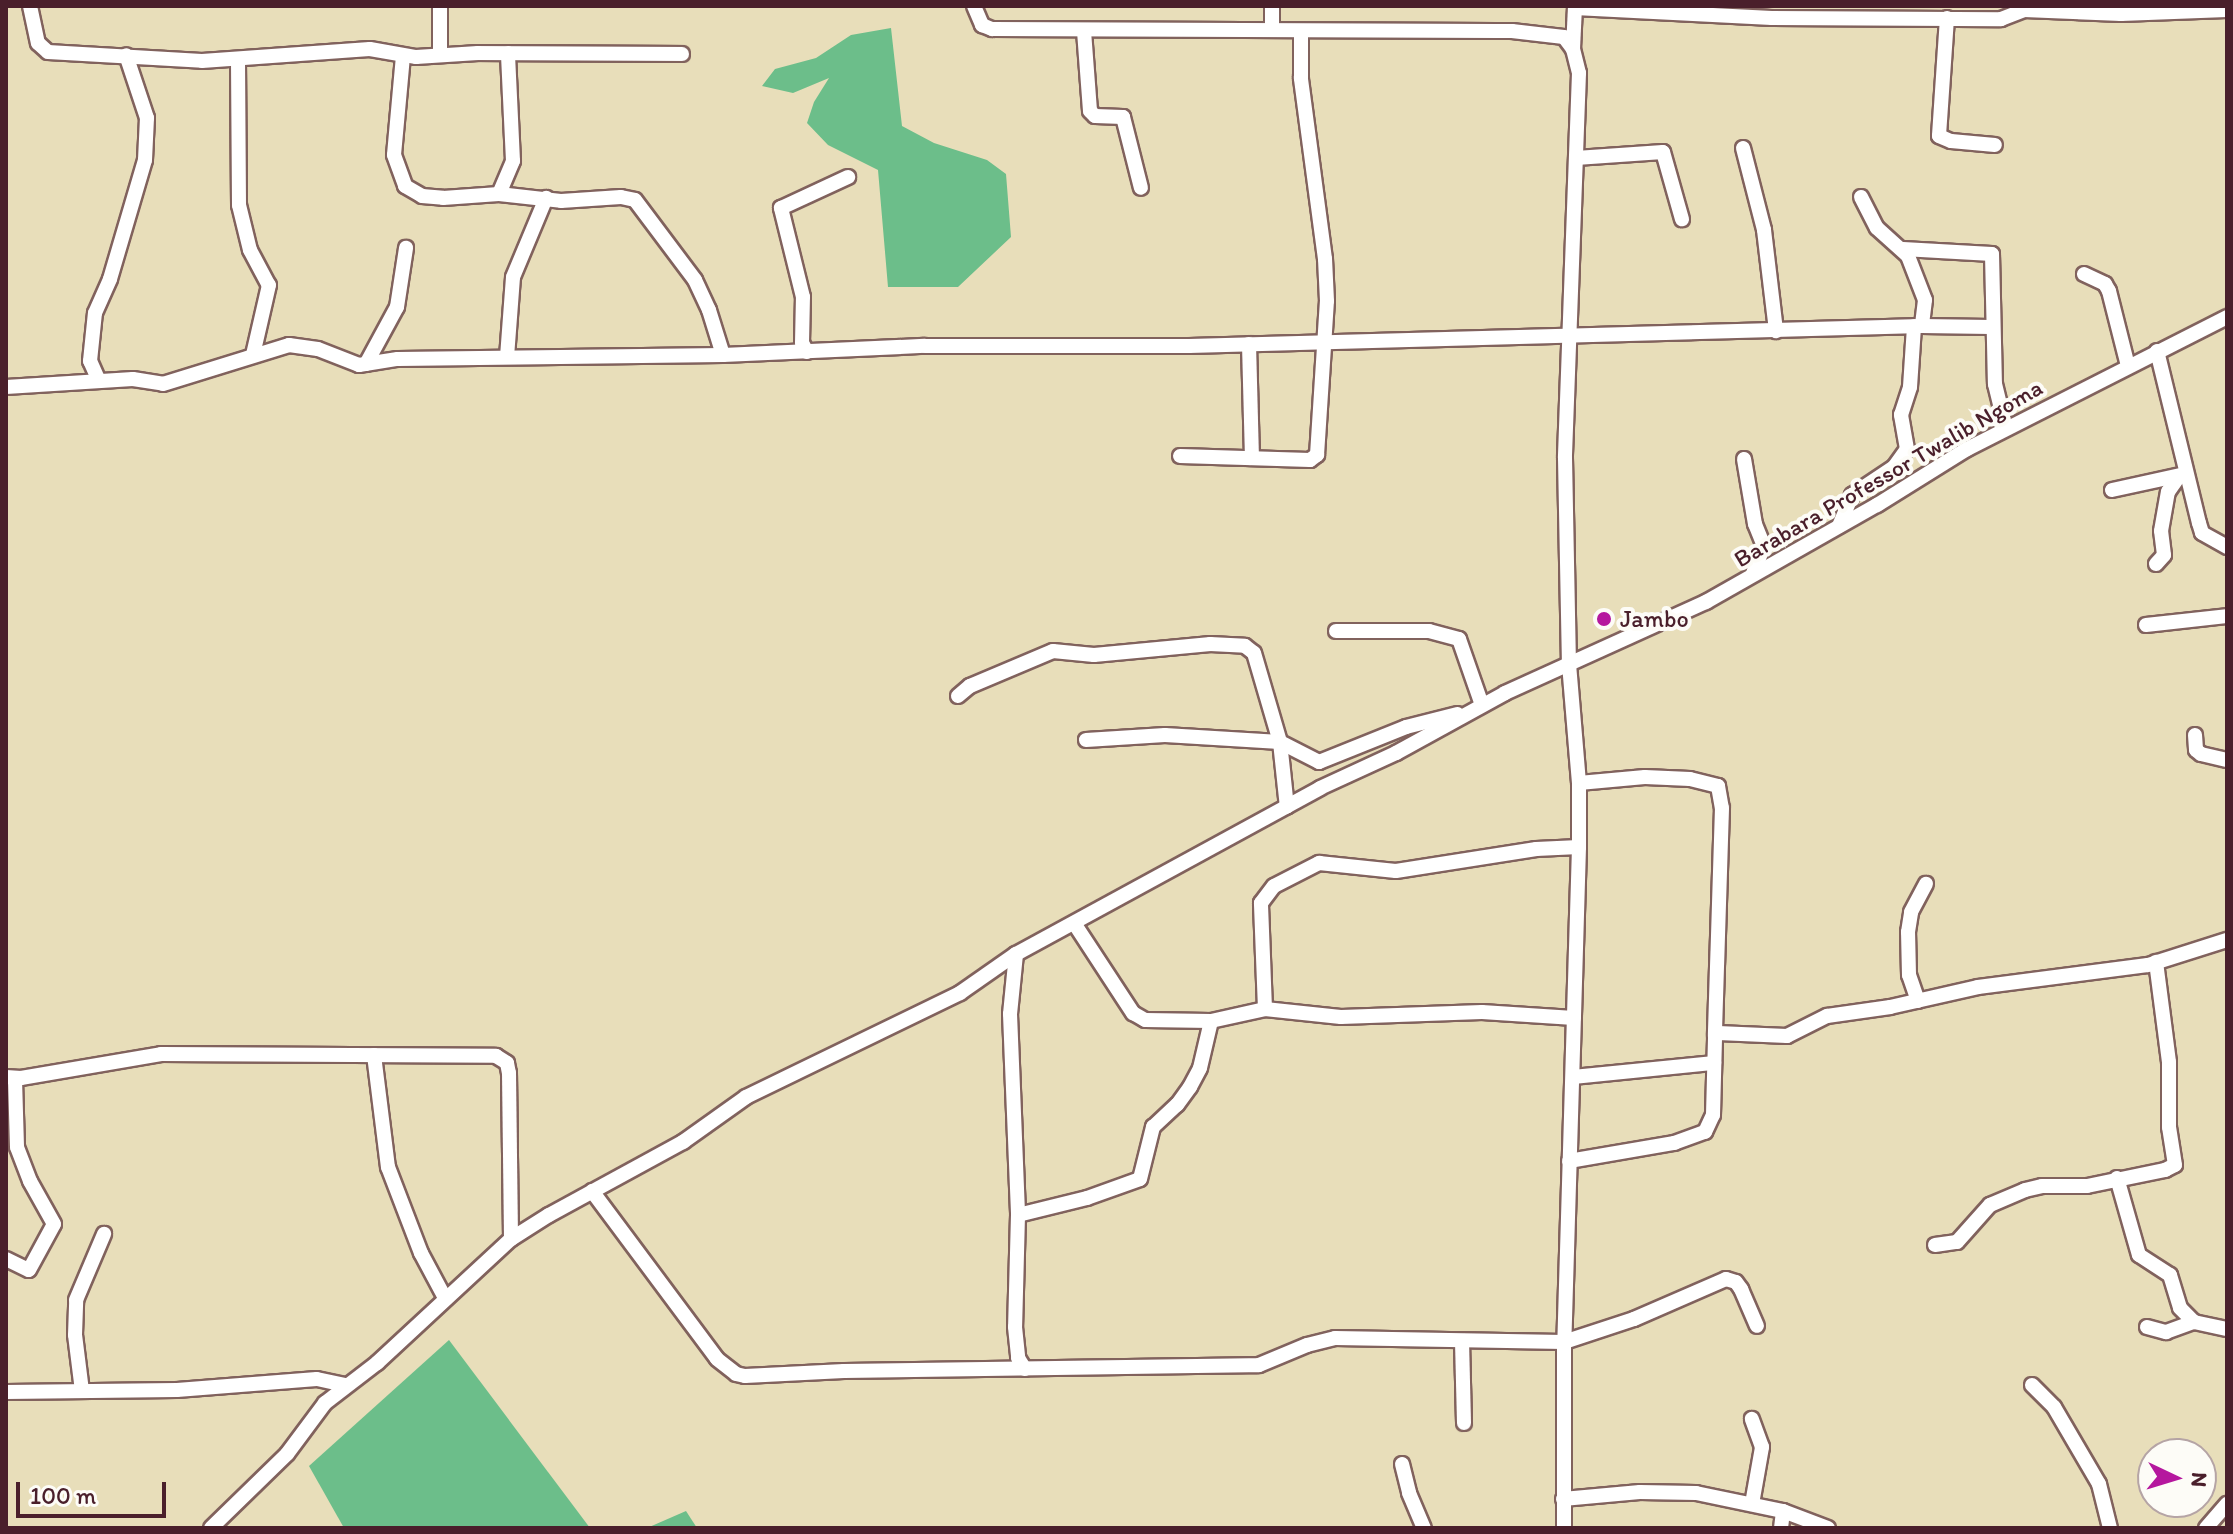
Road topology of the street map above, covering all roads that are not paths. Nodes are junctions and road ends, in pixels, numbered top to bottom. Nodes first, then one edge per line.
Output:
1 (30, 6) edge
2 (440, 6) edge
3 (974, 6) edge
4 (1272, 6) edge
5 (1575, 7) edge
6 (2024, 8) edge
7 (1717, 10) edge
8 (2227, 10) edge
9 (1947, 18) junction
10 (1272, 30) junction
11 (1084, 31) junction
12 (1301, 31) junction
13 (1573, 49) junction
14 (508, 53) junction
15 (682, 54) dead end
16 (126, 55) junction
17 (440, 55) junction
18 (403, 56) junction
19 (238, 61) junction
20 (1995, 145) dead end
21 (1743, 148) dead end
22 (1576, 158) junction
23 (848, 177) dead end
24 (1141, 188) dead end
25 (499, 194) junction
26 (1861, 197) dead end
27 (546, 198) junction
28 (1682, 219) dead end
29 (406, 248) dead end
30 (1903, 249) junction
31 (2084, 274) dead end
32 (2227, 317) edge
33 (1918, 326) junction
34 (1991, 327) junction
35 (1776, 331) junction
36 (1569, 337) junction
37 (1324, 341) junction
38 (1249, 344) junction
39 (2157, 351) junction
40 (807, 352) junction
41 (253, 355) junction
42 (723, 355) junction
43 (507, 357) junction
44 (366, 364) junction
45 (2128, 366) junction
46 (99, 381) junction
47 (7, 386) edge
48 (2006, 429) junction
49 (1180, 456) dead end
50 (1252, 458) junction
51 (1744, 459) dead end
52 (2182, 475) junction
53 (2112, 490) dead end
54 (1839, 526) junction
55 (2227, 547) edge
56 (2156, 564) dead end
57 (1751, 576) junction
58 (2227, 616) edge
59 (2146, 625) dead end
60 (1336, 631) dead end
61 (1569, 664) junction
62 (958, 696) dead end
63 (1482, 705) junction
64 (1465, 713) junction
65 (2195, 735) dead end
66 (1086, 740) dead end
67 (1280, 742) junction
68 (2227, 760) edge
69 (1579, 783) junction
70 (1287, 807) junction
71 (1579, 847) junction
72 (1926, 884) dead end
73 (1074, 923) junction
74 (2227, 940) edge
75 (1016, 954) junction
76 (2156, 962) junction
77 (1918, 1001) junction
78 (1265, 1009) junction
79 (1574, 1018) junction
80 (1211, 1021) junction
81 (1715, 1034) junction
82 (374, 1055) junction
83 (1714, 1063) junction
84 (1573, 1077) junction
85 (11, 1078) edge
86 (1569, 1161) junction
87 (2117, 1178) junction
88 (592, 1191) junction
89 (1018, 1215) junction
90 (104, 1234) dead end
91 (511, 1239) junction
92 (1935, 1245) dead end
93 (6, 1259) edge
94 (445, 1298) junction
95 (2194, 1322) junction
96 (1757, 1326) dead end
97 (2147, 1327) dead end
98 (2227, 1329) edge
99 (1462, 1341) junction
100 (1564, 1342) junction
101 (1025, 1369) junction
102 (345, 1385) junction
103 (2032, 1385) dead end
104 (82, 1391) junction
105 (6, 1392) edge
106 (1752, 1419) dead end
107 (1464, 1423) dead end
108 (1402, 1464) dead end
109 (1563, 1499) junction
110 (1752, 1504) junction
111 (2227, 1504) edge
112 (1783, 1511) junction
113 (211, 1528) edge
114 (1424, 1528) edge
115 (1564, 1528) edge
116 (1781, 1528) edge
117 (1828, 1528) edge
118 (2110, 1528) edge
119 (2206, 1528) edge

1 - 16 street
2 - 17 street
3 - 11 street
4 - 10 street
5 - 7 street
5 - 13 street
6 - 8 street
6 - 9 street
7 - 9 street
9 - 20 street
10 - 11 street
10 - 12 street
11 - 24 street
12 - 13 street
12 - 37 street
13 - 22 street
14 - 15 street
14 - 17 street
14 - 25 street
16 - 19 street
16 - 46 street
17 - 18 street
18 - 19 street
18 - 25 street
19 - 41 street
21 - 35 street
22 - 28 street
22 - 36 street
23 - 40 street
25 - 27 street
26 - 30 street
27 - 42 street
27 - 43 street
29 - 44 street
30 - 33 street
30 - 34 street
31 - 45 street
32 - 39 street, Barabara Professor Twalib Ngoma
33 - 34 street
33 - 35 street
33 - 54 street
34 - 48 street
35 - 36 street
36 - 37 street
36 - 61 street
37 - 38 street
37 - 50 street
38 - 40 street
38 - 50 street
39 - 45 street, Barabara Professor Twalib Ngoma
39 - 52 street
40 - 42 street
41 - 44 street
41 - 46 street
42 - 43 street
43 - 44 street
45 - 48 street, Barabara Professor Twalib Ngoma
46 - 47 street
48 - 54 street, Barabara Professor Twalib Ngoma
49 - 50 street
51 - 57 street
52 - 53 street
52 - 55 street
52 - 56 street
54 - 57 street, Barabara Professor Twalib Ngoma
57 - 61 street, Barabara Professor Twalib Ngoma
58 - 59 street
60 - 63 street
61 - 63 street, Barabara Professor Twalib Ngoma
61 - 69 street
62 - 67 street
63 - 64 street, Barabara Professor Twalib Ngoma
64 - 67 street
64 - 70 street
65 - 68 street
66 - 67 street
67 - 70 street
69 - 71 street
69 - 81 street
70 - 73 street
71 - 78 street
71 - 79 street
72 - 77 street
73 - 75 street
73 - 80 street
74 - 76 street
75 - 88 street
75 - 89 street
76 - 77 street
76 - 87 street
77 - 81 street
78 - 79 street
78 - 80 street
79 - 84 street
80 - 89 street
81 - 83 street
82 - 85 street
82 - 91 street
82 - 94 street
83 - 84 street
83 - 86 street
84 - 86 street
85 - 93 street
86 - 100 street
87 - 92 street
87 - 95 street
88 - 91 street
88 - 101 street
89 - 101 street
90 - 104 street
91 - 94 street
94 - 102 street
95 - 97 street
95 - 98 street
96 - 100 street
99 - 100 street
99 - 101 street
99 - 107 street
100 - 109 street
102 - 104 street
102 - 113 street
103 - 118 street
104 - 105 street
106 - 110 street
108 - 114 street
109 - 110 street
109 - 115 street
110 - 112 street
111 - 119 street
112 - 116 street
112 - 117 street

